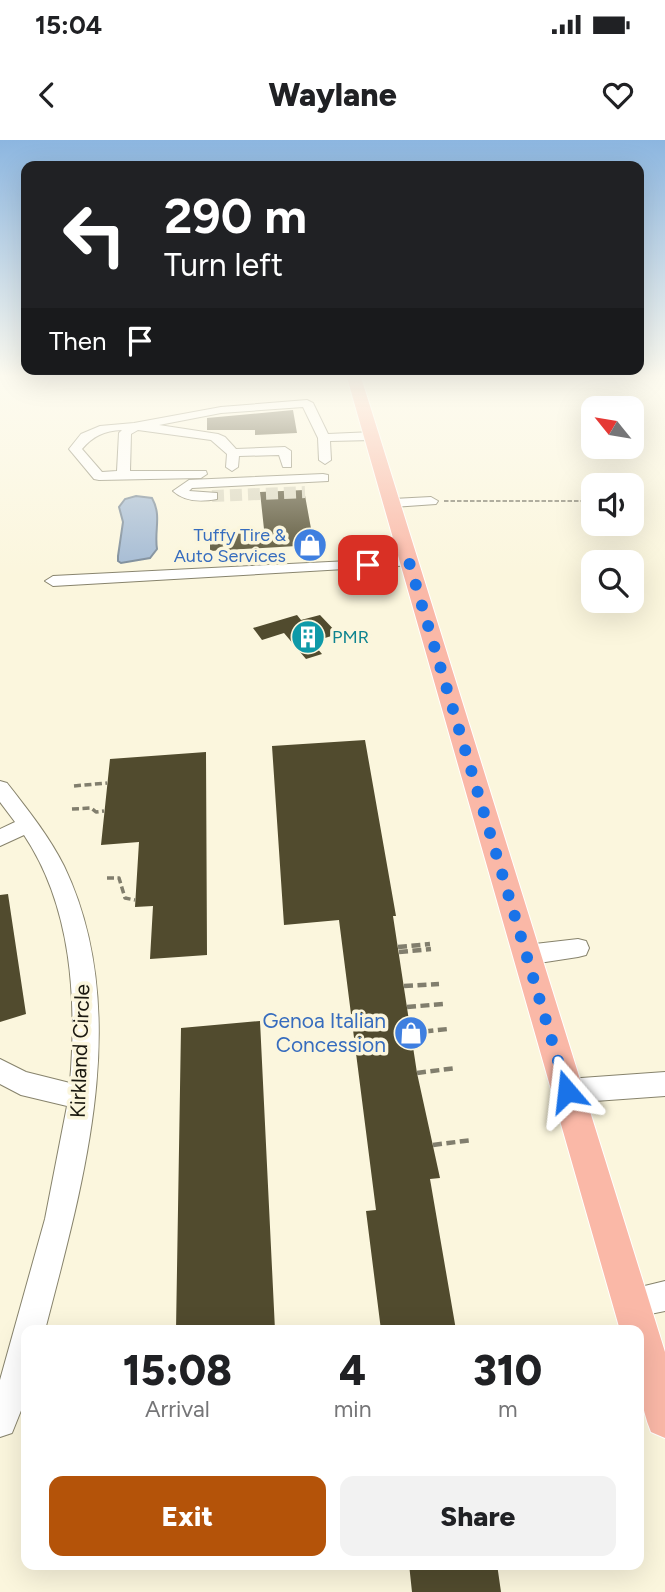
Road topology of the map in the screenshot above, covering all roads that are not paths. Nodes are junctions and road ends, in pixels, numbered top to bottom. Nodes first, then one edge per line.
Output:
1 (79, 442) edge
2 (125, 442) edge
3 (223, 442) edge
4 (324, 442) edge
5 (375, 442) edge
6 (256, 452) junction
7 (233, 453) junction
8 (325, 460) dead end
9 (232, 467) dead end
10 (248, 467) dead end
11 (280, 467) junction
12 (123, 475) junction
13 (305, 492) dead end
14 (212, 496) tunnel mouth
15 (431, 501) road end
16 (393, 503) junction
17 (409, 562) junction
18 (53, 581) dead end
19 (0, 788) edge
20 (28, 824) junction
21 (0, 838) edge
22 (578, 948) dead end
23 (526, 954) junction
24 (0, 1071) edge
25 (665, 1084) edge
26 (567, 1091) junction
27 (83, 1098) junction
28 (665, 1296) edge
29 (636, 1321) edge
30 (31, 1325) edge
31 (644, 1348) edge
32 (21, 1361) edge
33 (665, 1418) edge
34 (0, 1421) edge

1 - 12 street
2 - 12 street
3 - 7 street
4 - 8 street
5 - 16 main road
6 - 7 street
6 - 10 street
6 - 11 street
6 - 11 street
7 - 9 street
11 - 12 street
13 - 14 street
15 - 16 street
16 - 17 main road
17 - 18 street
17 - 23 main road
19 - 20 street, Kirkland Circle
20 - 21 street
20 - 27 street, Kirkland Circle
22 - 23 street
23 - 26 main road
24 - 27 street
25 - 26 street
26 - 29 main road
27 - 30 street, Kirkland Circle
28 - 29 street
31 - 33 main road
32 - 34 street

